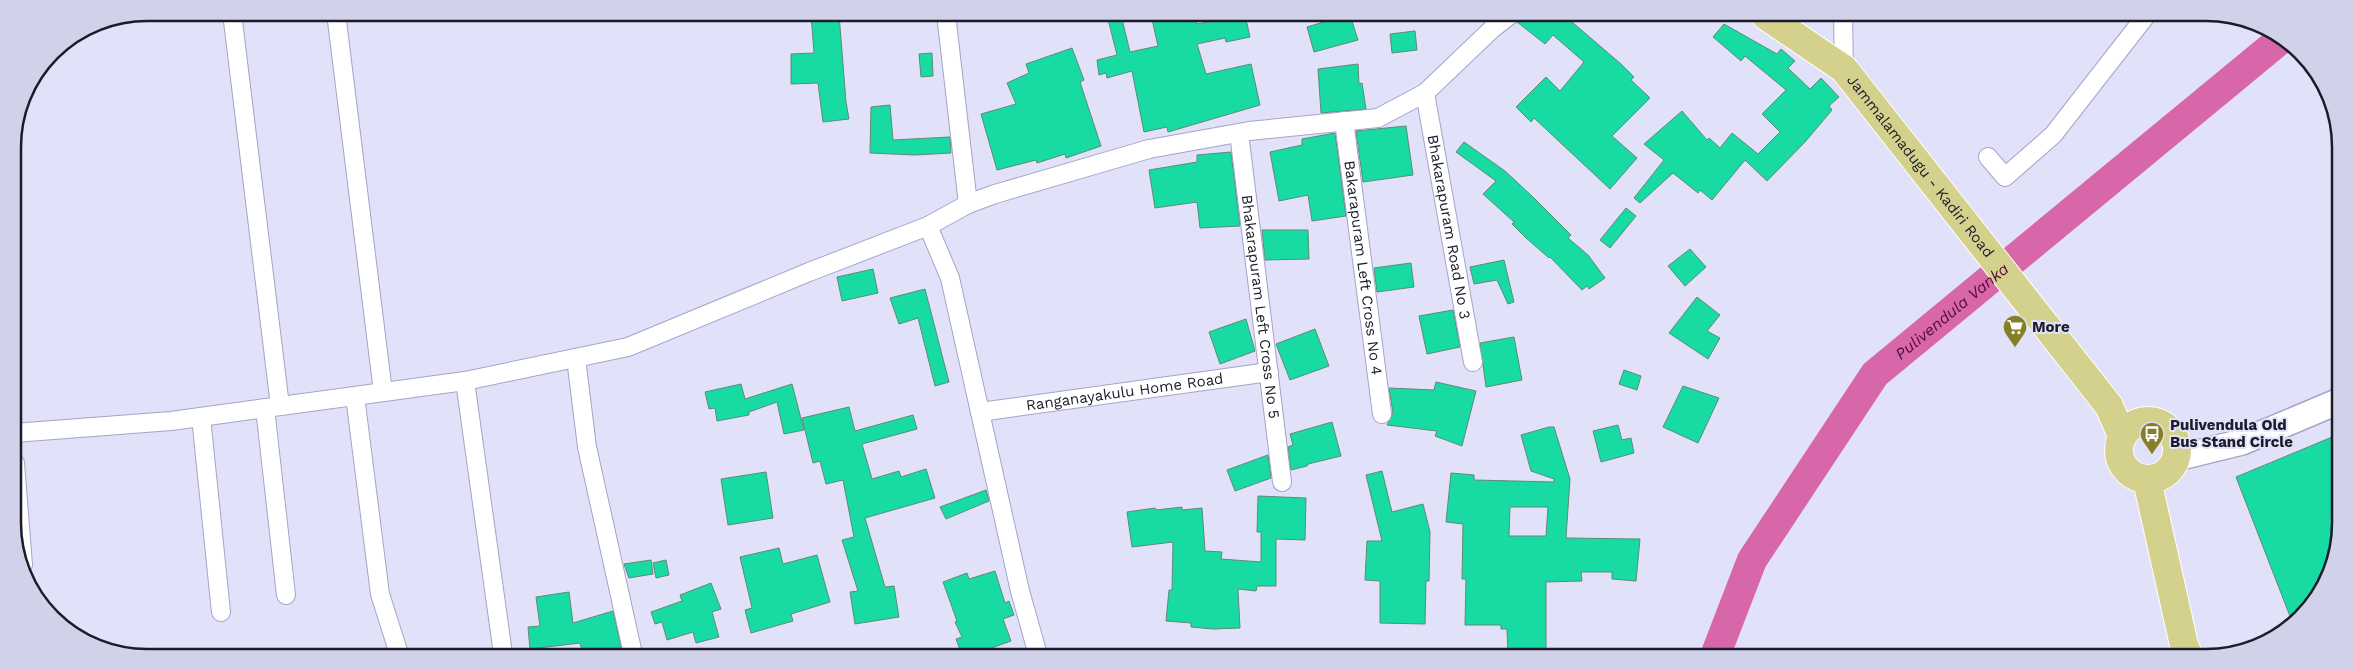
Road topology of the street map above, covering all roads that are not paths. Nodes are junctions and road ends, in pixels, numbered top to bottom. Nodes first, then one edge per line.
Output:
1 (233, 21) edge
2 (337, 21) edge
3 (947, 21) edge
4 (1502, 21) edge
5 (1773, 21) edge
6 (1843, 21) edge
7 (2141, 21) edge
8 (1844, 69) junction
9 (1425, 93) junction
10 (1344, 121) junction
11 (1239, 133) junction
12 (1988, 156) dead end
13 (968, 204) junction
14 (928, 226) junction
15 (576, 358) junction
16 (1473, 362) dead end
17 (1268, 372) junction
18 (465, 382) junction
19 (383, 392) junction
20 (354, 396) junction
21 (2332, 404) edge
22 (272, 407) junction
23 (980, 412) junction
24 (1382, 414) dead end
25 (201, 417) junction
26 (21, 432) edge
27 (2122, 436) junction
28 (2177, 458) junction
29 (2147, 480) junction
30 (1282, 482) dead end
31 (286, 595) dead end
32 (221, 612) dead end
33 (2187, 648) edge
34 (397, 649) edge
35 (502, 649) edge
36 (632, 649) edge
37 (1036, 649) edge

1 - 22 street
2 - 19 street
3 - 13 street
4 - 9 street
5 - 8 main road, Jammalamadugu - Kadiri Road
6 - 8 street
7 - 12 street
8 - 27 main road, Jammalamadugu - Kadiri Road
9 - 10 street
9 - 16 street, Bhakarapuram Road No 3
10 - 11 street
10 - 24 street, Bakarapuram Left Cross No 4
11 - 13 street
11 - 17 street, Bhakarapuram Left Cross No 5
13 - 14 street
14 - 15 street
14 - 23 street
15 - 18 street
15 - 36 street
17 - 23 street, Ranganayakulu Home Road
17 - 30 street, Bhakarapuram Left Cross No 5
18 - 19 street
18 - 35 street
19 - 20 street
20 - 22 street
20 - 34 street
21 - 28 main road
22 - 25 street
22 - 31 street
23 - 37 street
25 - 26 street
25 - 32 street
27 - 28 main road
27 - 29 main road, Jammalamadugu - Kadiri Road
28 - 29 main road
29 - 33 main road

